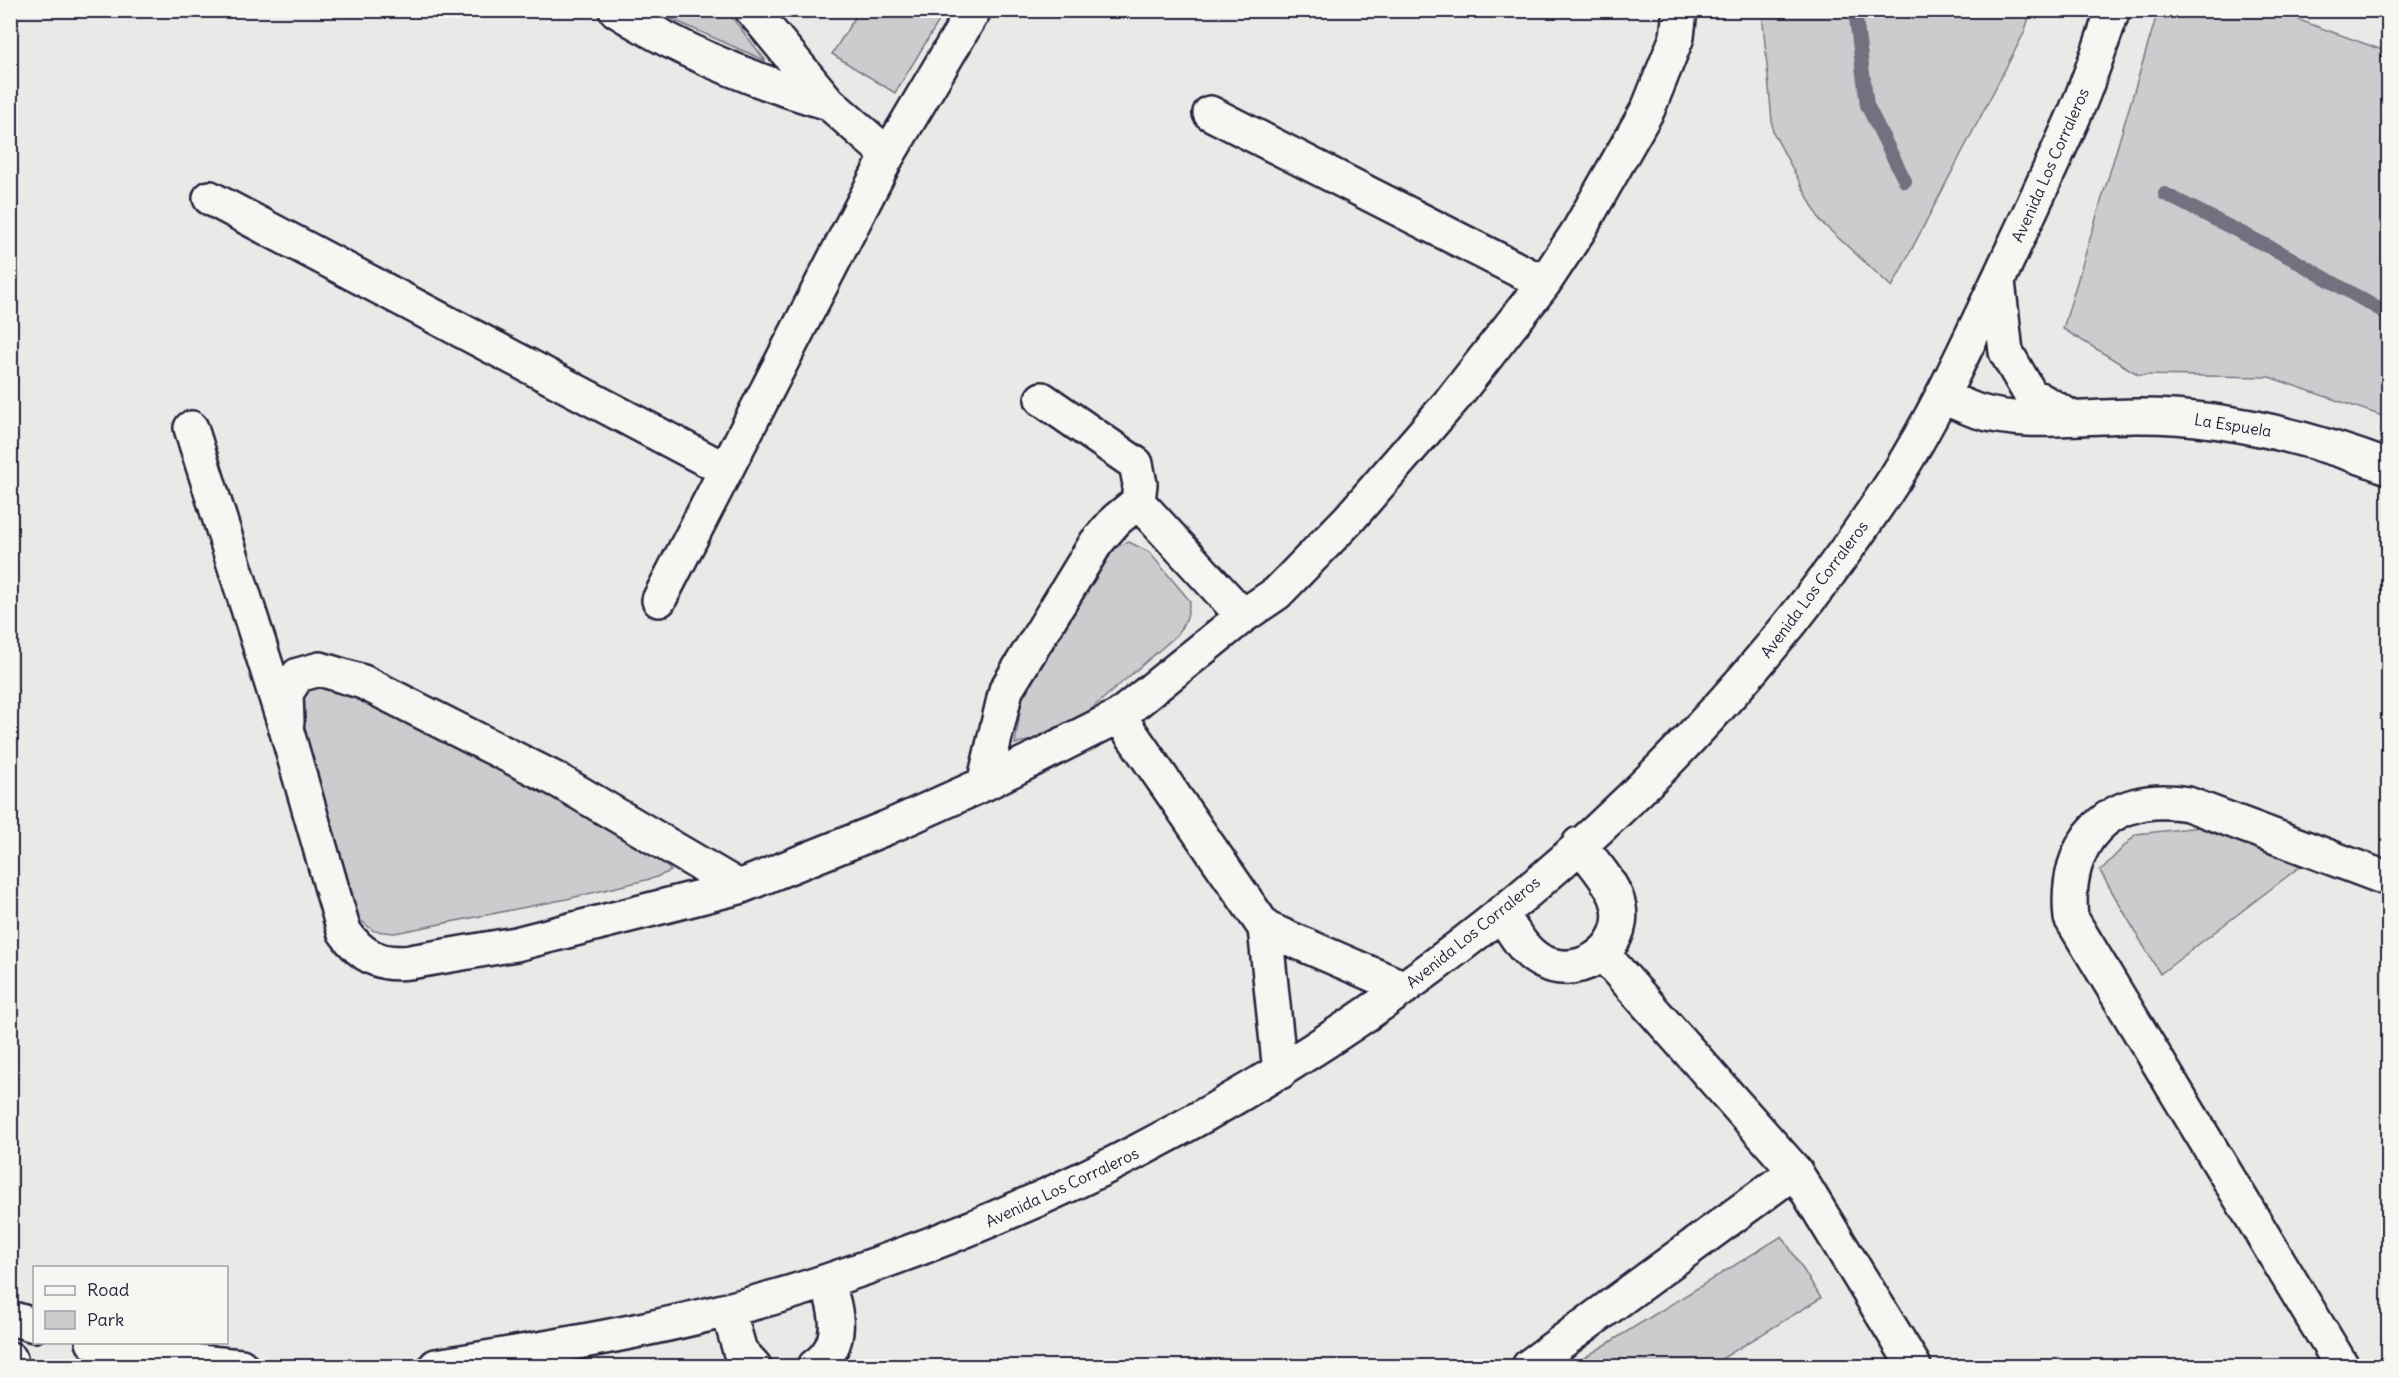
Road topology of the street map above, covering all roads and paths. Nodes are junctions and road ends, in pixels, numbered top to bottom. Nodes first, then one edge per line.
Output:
1 (616, 10) edge
2 (752, 10) edge
3 (974, 10) edge
4 (1680, 10) edge
5 (2113, 10) edge
6 (829, 103) junction
7 (1210, 112) dead end
8 (888, 155) junction
9 (210, 198) dead end
10 (1998, 280) junction
11 (1544, 283) junction
12 (1943, 397) junction
13 (1041, 399) dead end
14 (2073, 418) junction
15 (190, 428) dead end
16 (2388, 467) edge
17 (726, 470) junction
18 (1138, 502) junction
19 (659, 600) dead end
20 (1243, 616) junction
21 (1119, 716) junction
22 (287, 732) junction
23 (984, 784) junction
24 (1579, 844) junction
25 (2388, 879) edge
26 (739, 887) junction
27 (1501, 913) junction
28 (1265, 928) junction
29 (1602, 953) junction
30 (1404, 988) junction
31 (1280, 1072) junction
32 (1795, 1171) junction
33 (827, 1281) junction
34 (728, 1310) junction
35 (10, 1317) edge
36 (33, 1325) edge
37 (100, 1344) edge
38 (10, 1359) edge
39 (11, 1366) edge
40 (241, 1366) edge
41 (436, 1366) edge
42 (754, 1366) edge
43 (815, 1366) edge
44 (1529, 1366) edge
45 (1914, 1366) edge
46 (2342, 1366) edge

1 - 6 street
2 - 6 street
3 - 8 street
4 - 11 street
5 - 10 street, Avenida Los Corraleros
6 - 8 street
7 - 11 street
8 - 17 street
9 - 17 street
10 - 12 street, Avenida Los Corraleros
10 - 14 street
11 - 20 street
12 - 14 street, La Espuela
12 - 24 street, Avenida Los Corraleros
13 - 18 street
14 - 16 street, La Espuela
15 - 22 street
17 - 19 street
18 - 20 street
18 - 23 street
20 - 21 street
21 - 23 street
21 - 28 street
22 - 26 street
22 - 26 street
23 - 26 street
24 - 27 street, Avenida Los Corraleros
24 - 29 street
25 - 46 street
27 - 29 street
27 - 30 street, Avenida Los Corraleros
28 - 30 street
28 - 31 street
29 - 32 street
30 - 31 street, Avenida Los Corraleros
31 - 33 street, Avenida Los Corraleros
32 - 44 street
32 - 45 street
33 - 34 street, Avenida Los Corraleros
33 - 43 street
34 - 41 street, Avenida Los Corraleros
34 - 42 street
35 - 36 street
37 - 40 street
38 - 39 street

